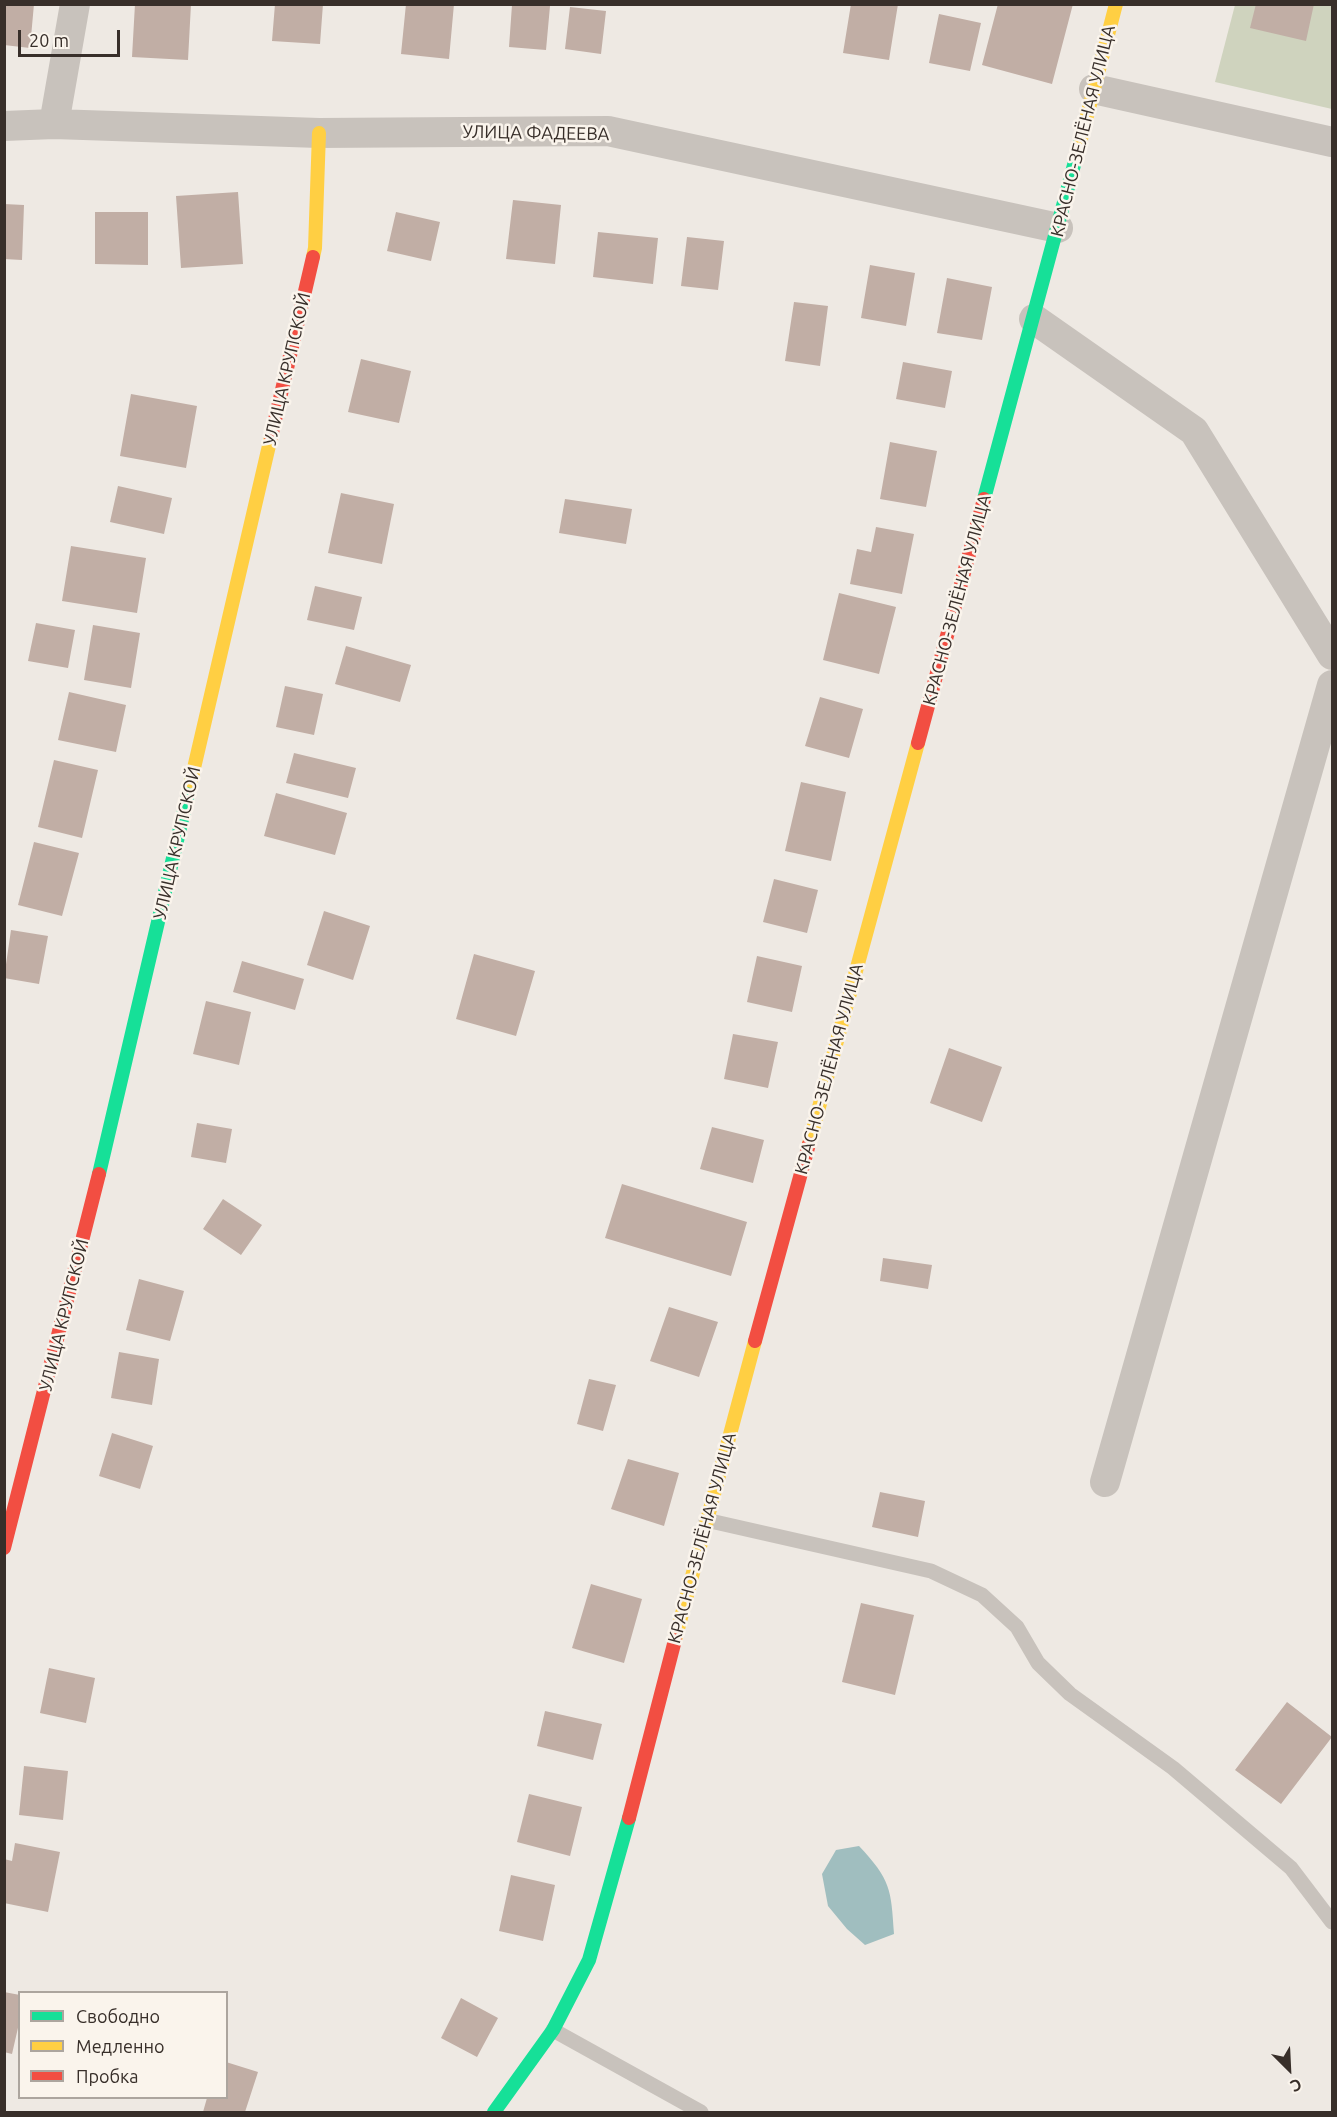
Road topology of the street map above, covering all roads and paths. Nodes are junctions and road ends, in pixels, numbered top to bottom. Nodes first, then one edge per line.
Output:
1 (75, 4) edge
2 (1116, 4) edge
3 (1094, 89) junction
4 (54, 124) junction
5 (4, 126) edge
6 (319, 133) junction
7 (1332, 142) edge
8 (1058, 228) junction
9 (1034, 319) junction
10 (1332, 655) edge
11 (1332, 685) edge
12 (1105, 1482) dead end
13 (706, 1520) junction
14 (4, 1548) edge
15 (1332, 1923) edge
16 (553, 2030) junction
17 (494, 2112) edge
18 (701, 2112) edge

1 - 4 street
2 - 3 street, КРАСНО-ЗЕЛЁНАЯ УЛИЦА
3 - 7 street
3 - 8 street, КРАСНО-ЗЕЛЁНАЯ УЛИЦА
4 - 5 street, УЛИЦА ФАДЕЕВА
4 - 6 street, УЛИЦА ФАДЕЕВА
6 - 8 street, УЛИЦА ФАДЕЕВА
6 - 14 street, УЛИЦА КРУПСКОЙ
8 - 9 street, КРАСНО-ЗЕЛЁНАЯ УЛИЦА
9 - 10 street
9 - 13 street, КРАСНО-ЗЕЛЁНАЯ УЛИЦА
11 - 12 street
13 - 15 lane
13 - 16 street, КРАСНО-ЗЕЛЁНАЯ УЛИЦА
16 - 17 street, КРАСНО-ЗЕЛЁНАЯ УЛИЦА
16 - 18 lane

